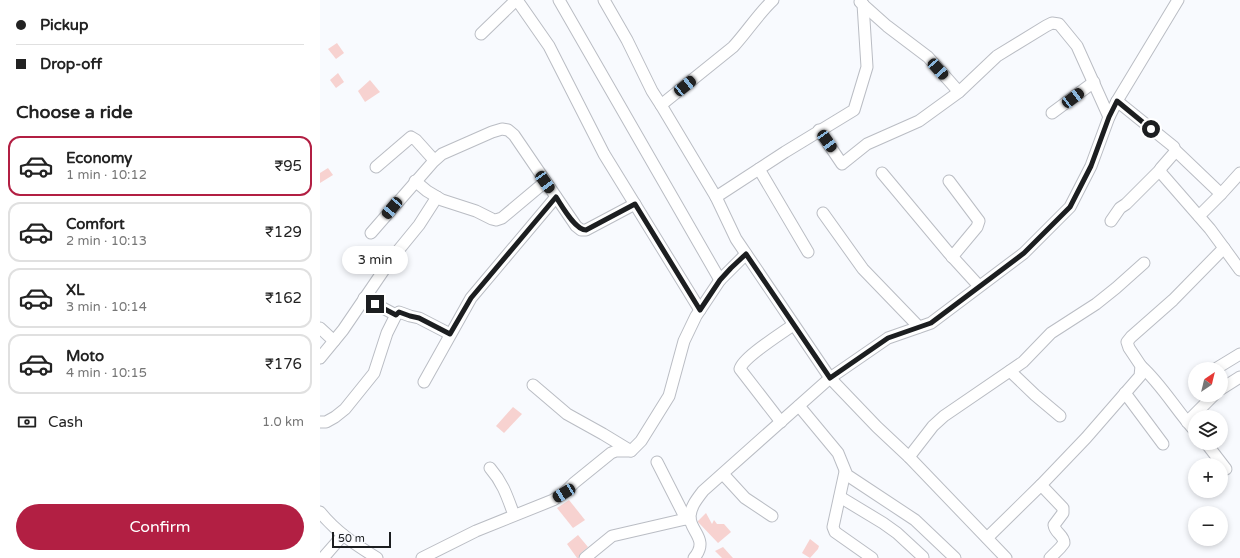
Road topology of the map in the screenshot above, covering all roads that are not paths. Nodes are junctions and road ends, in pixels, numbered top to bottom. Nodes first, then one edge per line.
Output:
1 (516, 0) edge
2 (559, 0) edge
3 (604, 0) edge
4 (773, 0) edge
5 (1178, 0) edge
6 (860, 2) edge
7 (481, 34) dead end
8 (1094, 82) junction
9 (959, 92) junction
10 (1117, 101) junction
11 (661, 105) junction
12 (1052, 113) dead end
13 (1109, 117) junction
14 (819, 130) junction
15 (1176, 151) junction
16 (434, 160) junction
17 (376, 167) dead end
18 (759, 169) junction
19 (1160, 170) junction
20 (882, 173) dead end
21 (1240, 173) edge
22 (415, 181) junction
23 (949, 181) dead end
24 (545, 182) junction
25 (1221, 194) junction
26 (437, 197) junction
27 (556, 197) junction
28 (716, 197) junction
29 (635, 204) junction
30 (823, 213) dead end
31 (1199, 216) junction
32 (1111, 221) dead end
33 (371, 233) dead end
34 (1224, 248) junction
35 (808, 252) dead end
36 (746, 254) junction
37 (952, 257) junction
38 (1144, 263) dead end
39 (1240, 270) edge
40 (720, 280) junction
41 (979, 286) junction
42 (364, 298) junction
43 (700, 310) junction
44 (396, 315) junction
45 (793, 325) junction
46 (918, 327) junction
47 (320, 328) edge
48 (450, 334) junction
49 (334, 341) junction
50 (1240, 354) edge
51 (320, 358) edge
52 (1227, 362) edge
53 (1141, 366) junction
54 (1010, 371) junction
55 (1240, 377) edge
56 (830, 378) junction
57 (424, 382) dead end
58 (533, 385) dead end
59 (1228, 385) edge
60 (1125, 393) junction
61 (1207, 402) edge
62 (799, 406) junction
63 (1060, 416) dead end
64 (320, 422) edge
65 (780, 422) junction
66 (1187, 422) joint
67 (1163, 444) dead end
68 (1211, 450) edge
69 (631, 451) junction
70 (909, 457) junction
71 (1218, 458) edge
72 (657, 462) dead end
73 (490, 468) dead end
74 (845, 472) junction
75 (722, 474) junction
76 (1041, 485) junction
77 (840, 497) junction
78 (320, 512) edge
79 (514, 515) junction
80 (772, 516) dead end
81 (688, 518) junction
82 (343, 535) junction
83 (987, 538) junction
84 (323, 555) edge
85 (923, 557) edge
86 (377, 558) edge
87 (422, 558) edge
88 (585, 558) edge
89 (694, 558) edge
90 (872, 558) edge
91 (955, 558) edge
92 (1006, 558) edge
93 (1050, 558) edge

1 - 7 street
1 - 29 street
2 - 40 street
3 - 11 street
4 - 11 street
5 - 10 street
6 - 9 street
6 - 14 street
8 - 9 street
8 - 12 street
8 - 13 street
9 - 14 street
10 - 13 street
10 - 15 street
11 - 28 street
13 - 41 street
14 - 18 street
15 - 19 street
15 - 25 street
16 - 17 street
16 - 22 street
16 - 24 street
18 - 28 street
18 - 35 street
19 - 31 street
19 - 32 street
20 - 37 street
21 - 25 street
22 - 26 street
22 - 33 street
23 - 37 street
24 - 26 street
24 - 27 street
25 - 31 street
26 - 42 street
27 - 29 street
27 - 48 street
28 - 36 street
29 - 43 street
30 - 46 street
31 - 34 street
34 - 39 street
34 - 53 street
36 - 40 street
36 - 45 street
37 - 41 street
38 - 54 street
40 - 43 street
41 - 46 street
42 - 44 street
42 - 49 street
43 - 69 street
44 - 48 street
44 - 64 street
45 - 56 street
45 - 65 street
46 - 56 street
47 - 49 street
48 - 57 street
49 - 51 street
50 - 52 street
53 - 60 street
53 - 66 street
54 - 63 street
54 - 70 street
55 - 59 street
56 - 62 street
56 - 70 street
58 - 69 street
60 - 67 street
60 - 76 street
61 - 66 street
62 - 65 street
62 - 74 street
65 - 75 street
68 - 71 street
69 - 79 street
70 - 83 street
72 - 81 street
73 - 79 street
74 - 77 street
74 - 91 street
75 - 80 street
75 - 81 street
76 - 83 street
76 - 93 street
77 - 85 street
77 - 90 street
78 - 82 street
79 - 87 street
81 - 88 street
81 - 89 street
82 - 84 street
82 - 86 street
83 - 92 street

